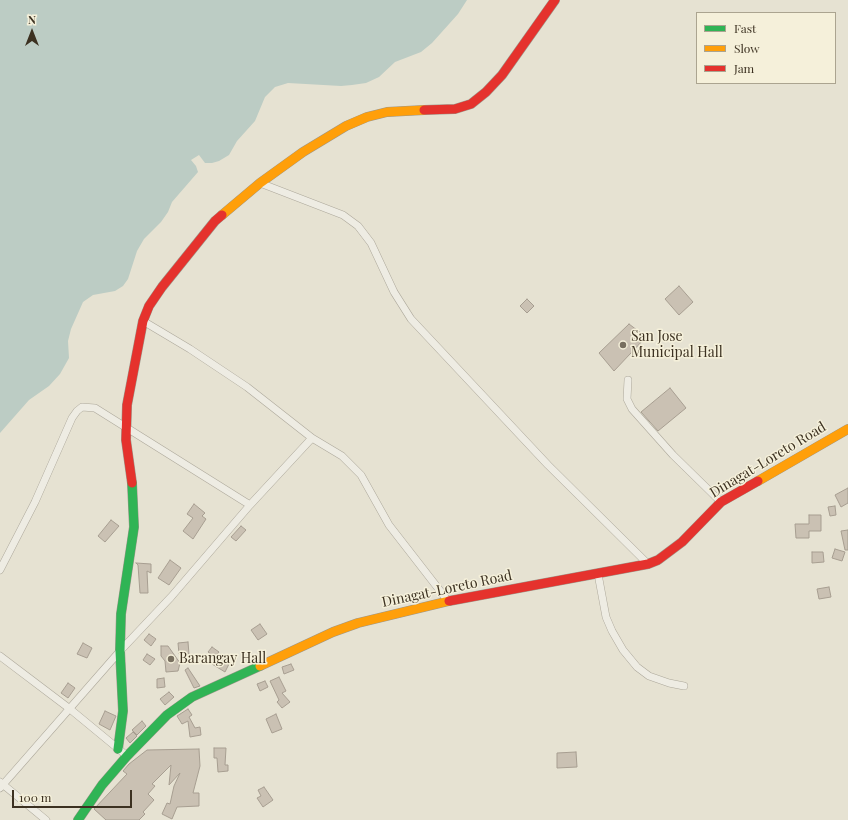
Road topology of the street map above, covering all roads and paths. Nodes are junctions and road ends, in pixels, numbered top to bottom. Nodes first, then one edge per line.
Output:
1 (555, 0) edge
2 (260, 183) junction
3 (143, 321) junction
4 (628, 380) dead end
5 (126, 427) junction
6 (848, 429) edge
7 (312, 438) junction
8 (721, 502) junction
9 (250, 505) junction
10 (648, 564) junction
11 (0, 570) edge
12 (598, 574) junction
13 (448, 601) junction
14 (120, 651) junction
15 (0, 656) edge
16 (684, 686) dead end
17 (70, 709) junction
18 (118, 749) junction
19 (126, 756) junction
20 (1, 785) edge
21 (46, 820) edge
22 (78, 820) edge

1 - 2 street
2 - 3 street
2 - 10 street
3 - 5 street
3 - 7 street
4 - 8 street
5 - 9 street
5 - 11 street
5 - 14 street
6 - 8 street, Dinagat-Loreto Road
7 - 9 street
7 - 13 street
8 - 10 street, Dinagat-Loreto Road
9 - 14 street
10 - 12 street, Dinagat-Loreto Road
12 - 13 street, Dinagat-Loreto Road
12 - 16 street
13 - 19 street, Dinagat-Loreto Road
14 - 17 street
14 - 18 street
15 - 17 street
17 - 18 street
17 - 20 street
18 - 19 street
19 - 22 street, Dinagat-Loreto Road
20 - 21 street

